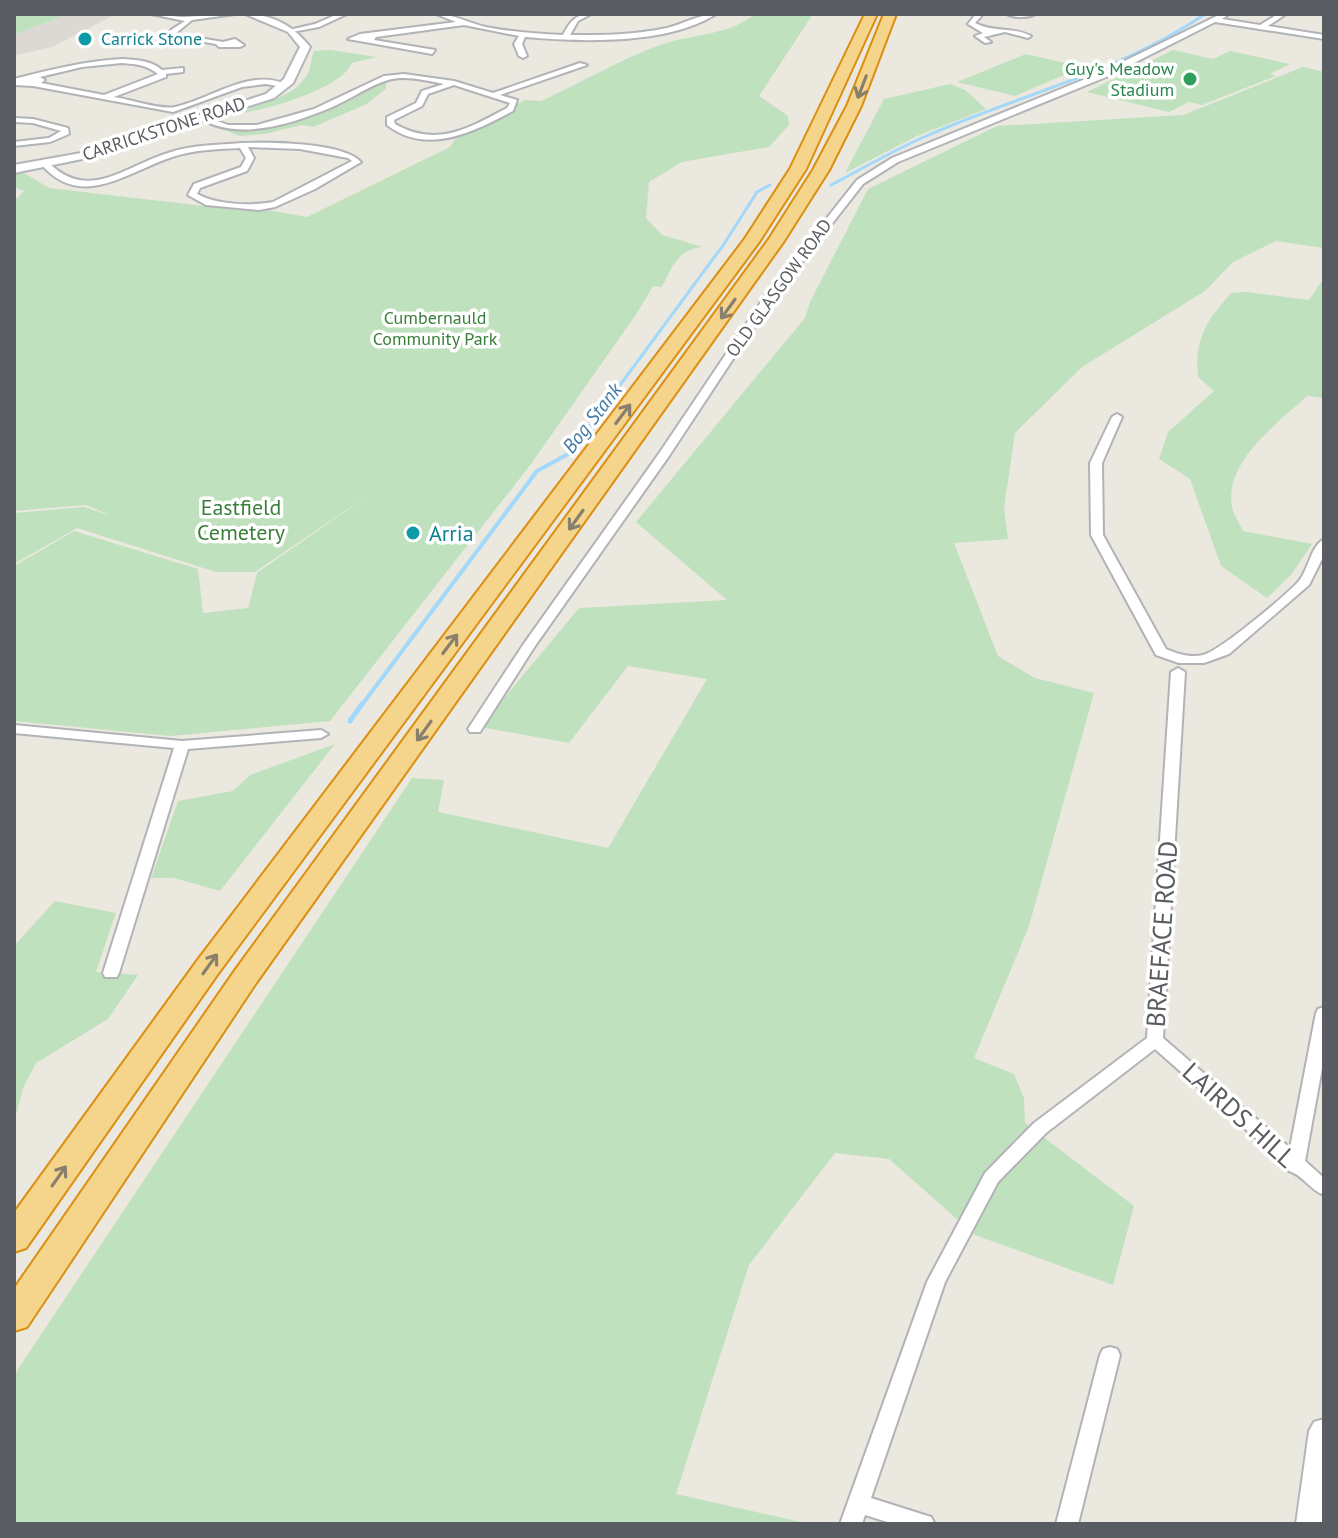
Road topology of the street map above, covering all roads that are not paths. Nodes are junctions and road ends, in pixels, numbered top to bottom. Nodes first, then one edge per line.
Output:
1 (154, 14) edge
2 (232, 14) edge
3 (250, 14) edge
4 (344, 14) edge
5 (439, 14) edge
6 (588, 14) edge
7 (713, 14) edge
8 (871, 14) edge
9 (890, 14) edge
10 (980, 14) edge
11 (1010, 14) edge
12 (1032, 14) edge
13 (1226, 14) edge
14 (1283, 14) edge
15 (189, 19) junction
16 (1216, 20) junction
17 (465, 23) junction
18 (1261, 27) junction
19 (292, 30) junction
20 (524, 33) junction
21 (989, 33) junction
22 (566, 35) junction
23 (1324, 37) edge
24 (1013, 38) dead end
25 (987, 42) dead end
26 (220, 43) dead end
27 (432, 52) dead end
28 (506, 52) dead end
29 (548, 65) dead end
30 (583, 65) dead end
31 (180, 70) dead end
32 (562, 70) junction
33 (162, 72) junction
34 (381, 72) dead end
35 (391, 77) junction
36 (34, 80) junction
37 (14, 82) edge
38 (454, 83) junction
39 (284, 85) junction
40 (496, 94) junction
41 (103, 98) junction
42 (204, 118) junction
43 (14, 120) edge
44 (14, 144) edge
45 (242, 145) junction
46 (45, 164) junction
47 (14, 169) edge
48 (1117, 417) dead end
49 (1324, 543) edge
50 (1178, 672) dead end
51 (14, 729) edge
52 (475, 729) dead end
53 (321, 734) dead end
54 (182, 745) junction
55 (111, 973) dead end
56 (1324, 1013) edge
57 (1155, 1040) junction
58 (1295, 1166) junction
59 (1324, 1188) edge
60 (14, 1239) edge
61 (14, 1317) edge
62 (1110, 1355) dead end
63 (1323, 1448) edge
64 (855, 1514) edge
65 (924, 1524) edge
66 (1067, 1524) edge
67 (1311, 1524) edge

1 - 15 street
2 - 15 street
3 - 19 street
4 - 19 street
5 - 17 street
6 - 22 street
7 - 22 street
60 -> 8 highway
9 -> 61 highway
10 - 21 street
11 - 12 street
13 - 16 street, OLD GLASGOW ROAD
14 - 18 street
15 - 26 street
16 - 18 street
16 - 52 street, OLD GLASGOW ROAD
17 - 20 street
17 - 27 street
18 - 23 street
19 - 39 street
20 - 22 street
20 - 28 street
21 - 24 street
21 - 25 street
29 - 32 street
30 - 32 street
31 - 33 street
32 - 40 street
33 - 36 street
33 - 41 street
34 - 35 street
35 - 38 street
35 - 42 street
36 - 37 street
36 - 41 street
38 - 40 street
38 - 40 street
39 - 41 street
39 - 42 street, CARRICKSTONE ROAD
42 - 46 street, CARRICKSTONE ROAD
43 - 44 street
45 - 45 street
45 - 46 street
46 - 47 street, CARRICKSTONE ROAD
48 - 49 street
50 - 57 street, BRAEFACE ROAD
51 - 54 street
53 - 54 street
54 - 55 street
56 - 58 street
57 - 58 street, LAIRDS HILL
57 - 64 street, BRAEFACE ROAD
58 - 59 street, LAIRDS HILL
62 - 66 street
63 - 67 street
64 - 65 street

